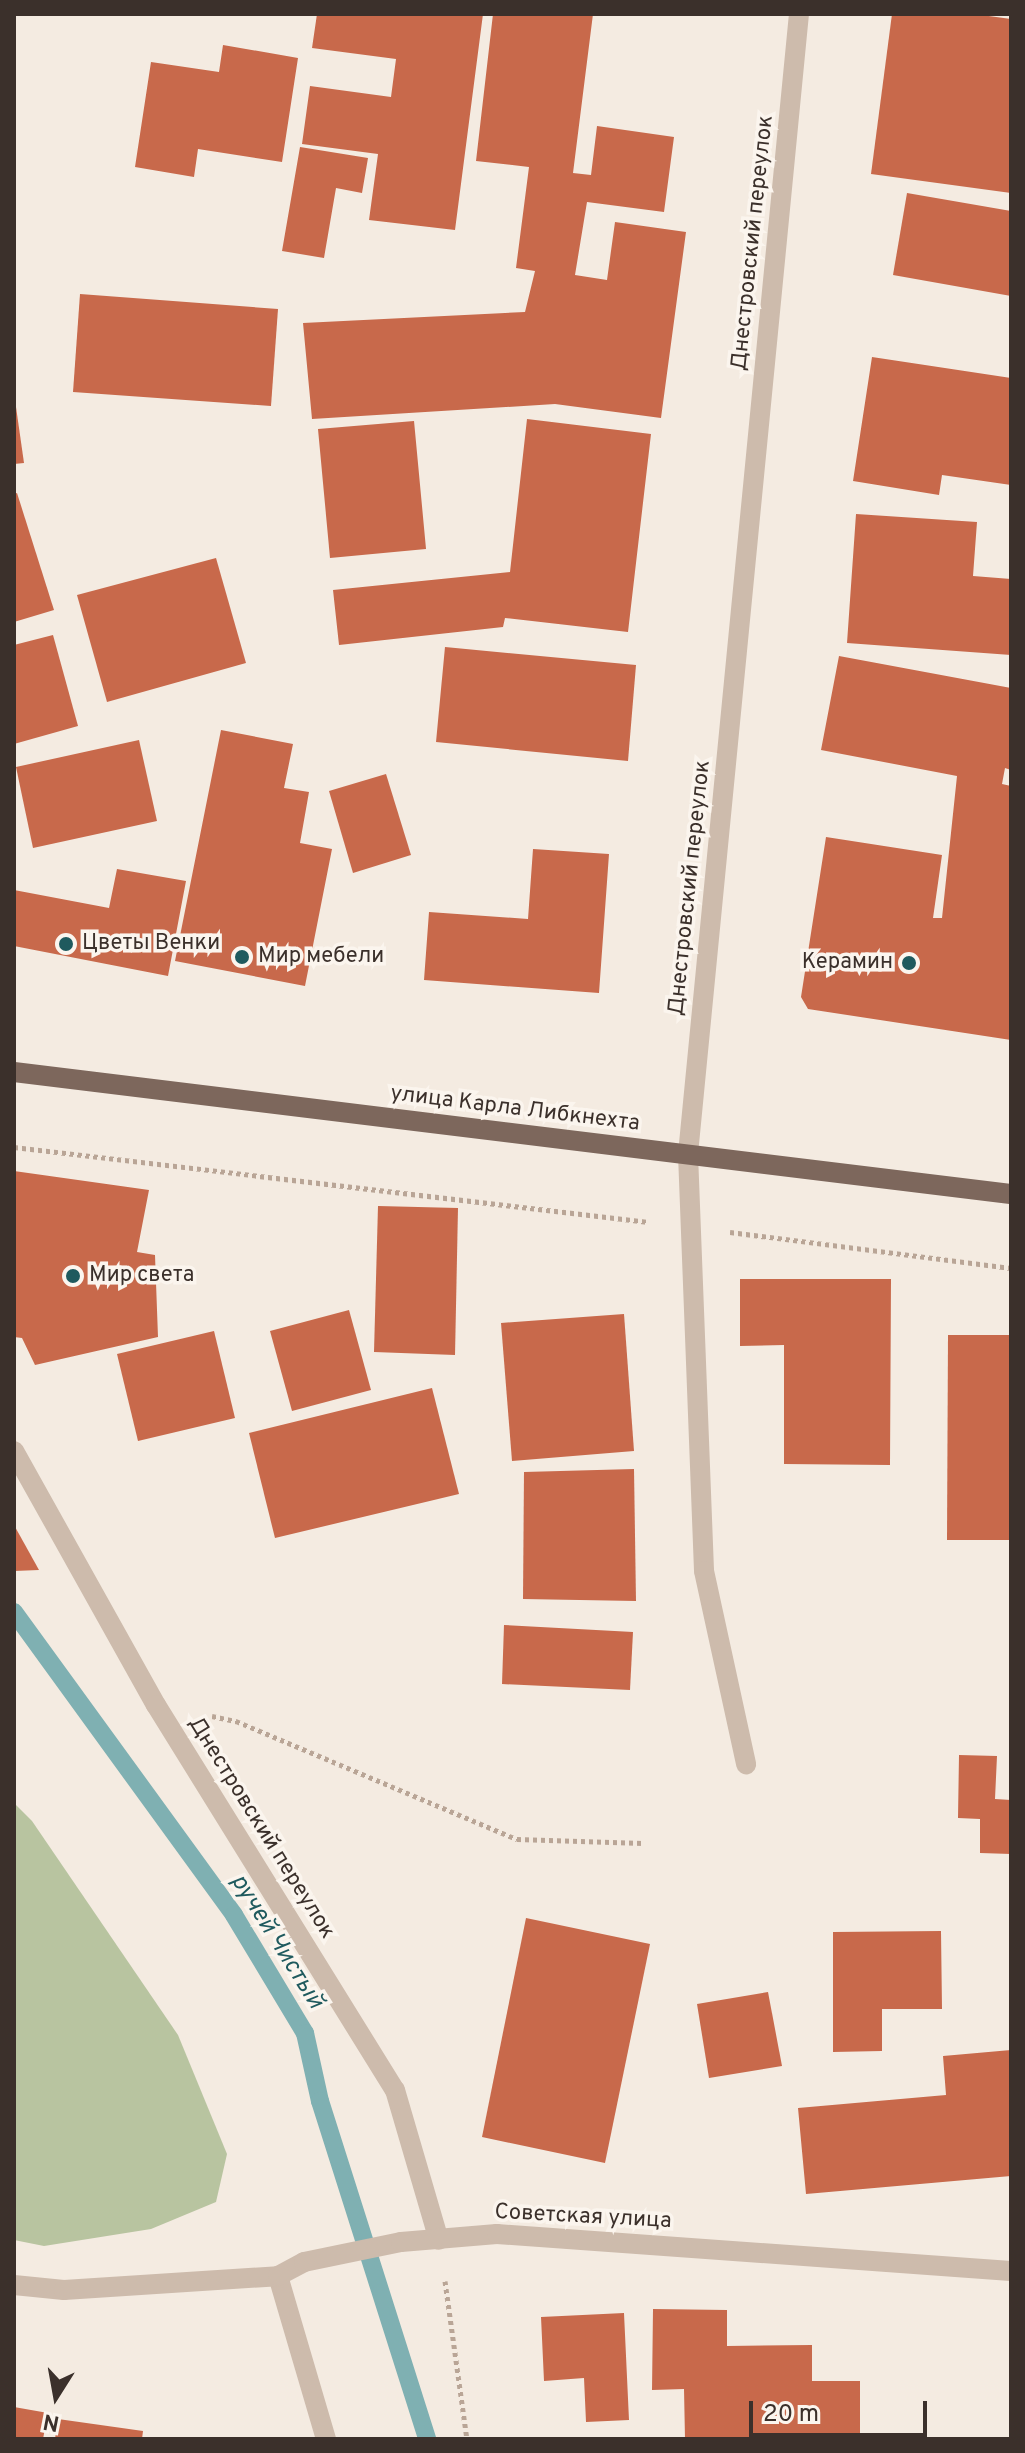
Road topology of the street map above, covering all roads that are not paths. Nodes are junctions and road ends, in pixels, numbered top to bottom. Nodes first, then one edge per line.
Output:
1 (799, 14) edge
2 (14, 1072) edge
3 (688, 1154) junction
4 (1011, 1194) edge
5 (14, 1451) edge
6 (746, 1764) dead end
7 (439, 2240) junction
8 (1011, 2271) edge
9 (278, 2276) junction
10 (14, 2285) edge
11 (326, 2439) edge

1 - 3 street, Днестровский переулок
2 - 3 main road, улица Карла Либкнехта
3 - 4 main road, улица Карла Либкнехта
3 - 6 street, Днестровский переулок
5 - 7 street, Днестровский переулок
7 - 8 street, Советская улица
7 - 9 street, Советская улица
9 - 10 street, Советская улица
9 - 11 street

